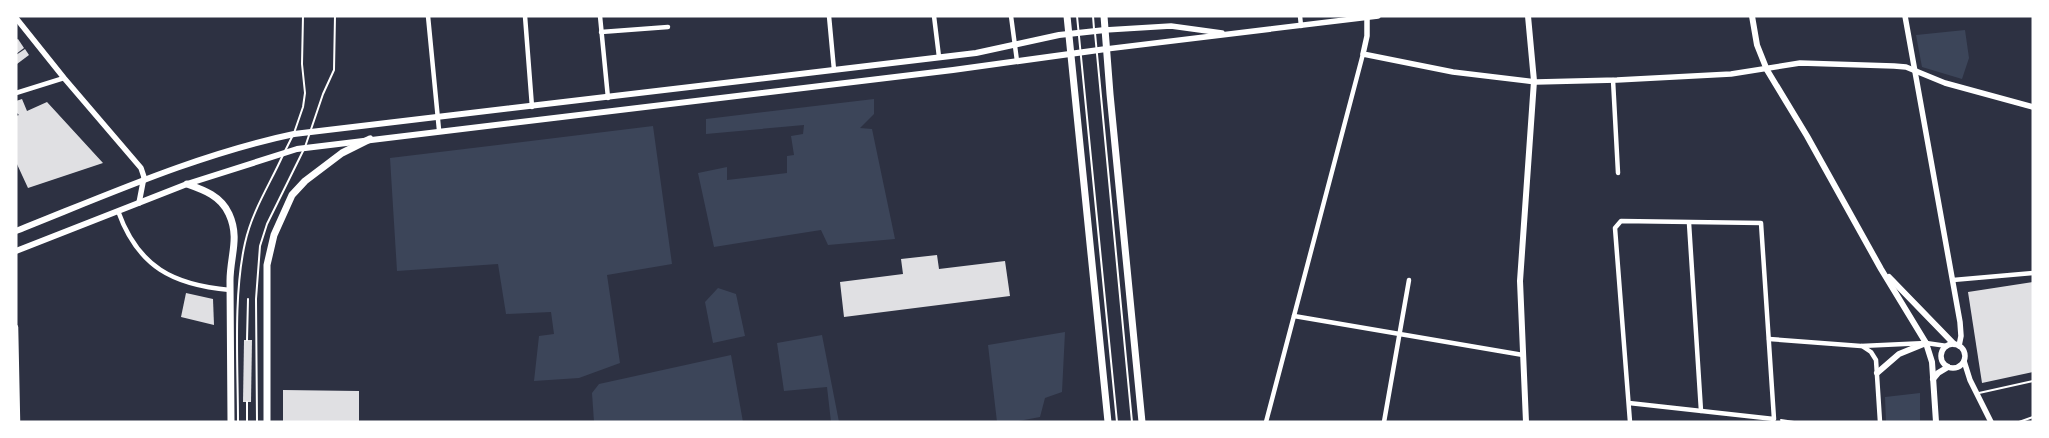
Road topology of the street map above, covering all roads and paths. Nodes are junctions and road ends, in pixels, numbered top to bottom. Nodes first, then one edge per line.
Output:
1 (303, 16) edge
2 (335, 16) edge
3 (428, 16) edge
4 (525, 16) edge
5 (600, 16) edge
6 (829, 16) edge
7 (934, 16) edge
8 (1011, 16) edge
9 (1068, 16) edge
10 (1077, 16) edge
11 (1093, 16) edge
12 (1104, 16) edge
13 (1300, 16) edge
14 (1378, 16) edge
15 (1528, 16) edge
16 (1752, 16) edge
17 (1906, 16) edge
18 (16, 18) edge
19 (1367, 18) junction
20 (668, 26) dead end
21 (1301, 26) junction
22 (1105, 30) junction
23 (1094, 31) junction
24 (602, 32) junction
25 (1078, 33) junction
26 (1070, 34) junction
27 (1231, 34) junction
28 (1015, 45) junction
29 (1106, 49) junction
30 (1096, 50) junction
31 (1081, 52) junction
32 (1072, 54) junction
33 (1363, 54) junction
34 (939, 57) junction
35 (1017, 61) junction
36 (834, 70) junction
37 (1767, 70) junction
38 (1915, 71) junction
39 (64, 78) junction
40 (1614, 80) junction
41 (1534, 81) junction
42 (16, 93) edge
43 (608, 98) junction
44 (532, 107) junction
45 (2033, 107) edge
46 (438, 118) junction
47 (533, 119) junction
48 (439, 130) junction
49 (311, 133) junction
50 (294, 134) junction
51 (370, 139) junction
52 (305, 147) junction
53 (285, 152) junction
54 (1618, 174) dead end
55 (143, 181) junction
56 (187, 184) junction
57 (139, 202) junction
58 (118, 211) junction
59 (1689, 223) junction
60 (16, 231) edge
61 (16, 251) edge
62 (1881, 269) junction
63 (2033, 273) edge
64 (1409, 280) dead end
65 (1953, 280) junction
66 (230, 290) junction
67 (248, 299) dead end
68 (1294, 316) junction
69 (16, 327) edge
70 (1400, 334) junction
71 (1769, 339) junction
72 (248, 340) dead end
73 (1926, 343) junction
74 (1957, 345) junction
75 (1861, 346) junction
76 (1947, 346) junction
77 (1523, 355) junction
78 (1964, 361) junction
79 (1951, 367) junction
80 (1877, 373) junction
81 (1933, 379) junction
82 (1970, 380) junction
83 (2033, 381) edge
84 (1976, 394) junction
85 (247, 402) dead end
86 (1629, 403) junction
87 (17, 406) edge
88 (1701, 411) junction
89 (2033, 418) edge
90 (1774, 420) junction
91 (18, 422) edge
92 (231, 422) edge
93 (238, 422) edge
94 (247, 422) edge
95 (257, 422) edge
96 (267, 422) edge
97 (1108, 422) edge
98 (1117, 422) edge
99 (1132, 422) edge
100 (1142, 422) edge
101 (1266, 422) edge
102 (1384, 422) edge
103 (1526, 422) edge
104 (1630, 422) edge
105 (1794, 422) edge
106 (1880, 422) edge
107 (1936, 422) edge
108 (1991, 422) edge
109 (2019, 422) edge

1 - 50 lane
2 - 49 lane
3 - 46 street
4 - 44 street
5 - 24 street
6 - 36 street
7 - 34 street
8 - 28 street
9 - 26 main road
10 - 25 lane
11 - 23 lane
12 - 22 main road
13 - 21 street
14 - 19 street
15 - 41 main road
16 - 37 main road
17 - 38 street
18 - 39 street
19 - 21 street
19 - 33 street
20 - 24 street
21 - 27 street
22 - 23 main road
22 - 27 street
22 - 29 main road
23 - 25 main road
23 - 30 lane
24 - 43 street
25 - 26 main road
25 - 31 lane
26 - 28 main road
26 - 32 main road
27 - 29 street
28 - 34 main road
28 - 35 street
29 - 30 main road
29 - 100 main road
30 - 31 main road
30 - 99 lane
31 - 32 main road
31 - 98 lane
32 - 35 main road
32 - 97 main road
33 - 41 street
33 - 68 street
34 - 36 main road
35 - 47 main road
36 - 43 main road
37 - 38 street
37 - 40 street
37 - 62 main road
38 - 45 street
38 - 65 street
39 - 42 street
39 - 55 street
40 - 41 street
40 - 54 street
41 - 77 main road
43 - 44 main road
44 - 46 main road
44 - 47 main road
46 - 48 street
46 - 49 main road
47 - 48 main road
48 - 51 main road
49 - 50 main road
49 - 52 lane
50 - 53 lane
50 - 55 main road
51 - 52 main road
51 - 96 main road
52 - 53 main road
52 - 95 lane
53 - 56 main road
53 - 93 lane
55 - 57 street
55 - 60 main road
56 - 57 main road
56 - 66 main road
57 - 58 main road
58 - 61 main road
58 - 66 street
59 - 71 street
59 - 86 street
59 - 88 street
62 - 73 main road
62 - 74 main road
63 - 65 street
64 - 70 street
65 - 74 street
66 - 92 main road
67 - 72 path
68 - 70 street
68 - 101 street
69 - 87 street
70 - 77 street
70 - 102 street
71 - 75 street
71 - 90 street
73 - 75 street
73 - 76 street
73 - 80 main road
73 - 81 main road
74 - 76 street
74 - 78 street
75 - 80 street
76 - 79 street
77 - 103 main road
78 - 79 street
78 - 82 street
79 - 81 main road
79 - 82 street
80 - 106 street
81 - 107 main road
82 - 84 street
83 - 84 lane
84 - 108 street
85 - 94 path
86 - 88 street
86 - 104 street
87 - 91 street
88 - 90 street
89 - 109 path
90 - 105 path

